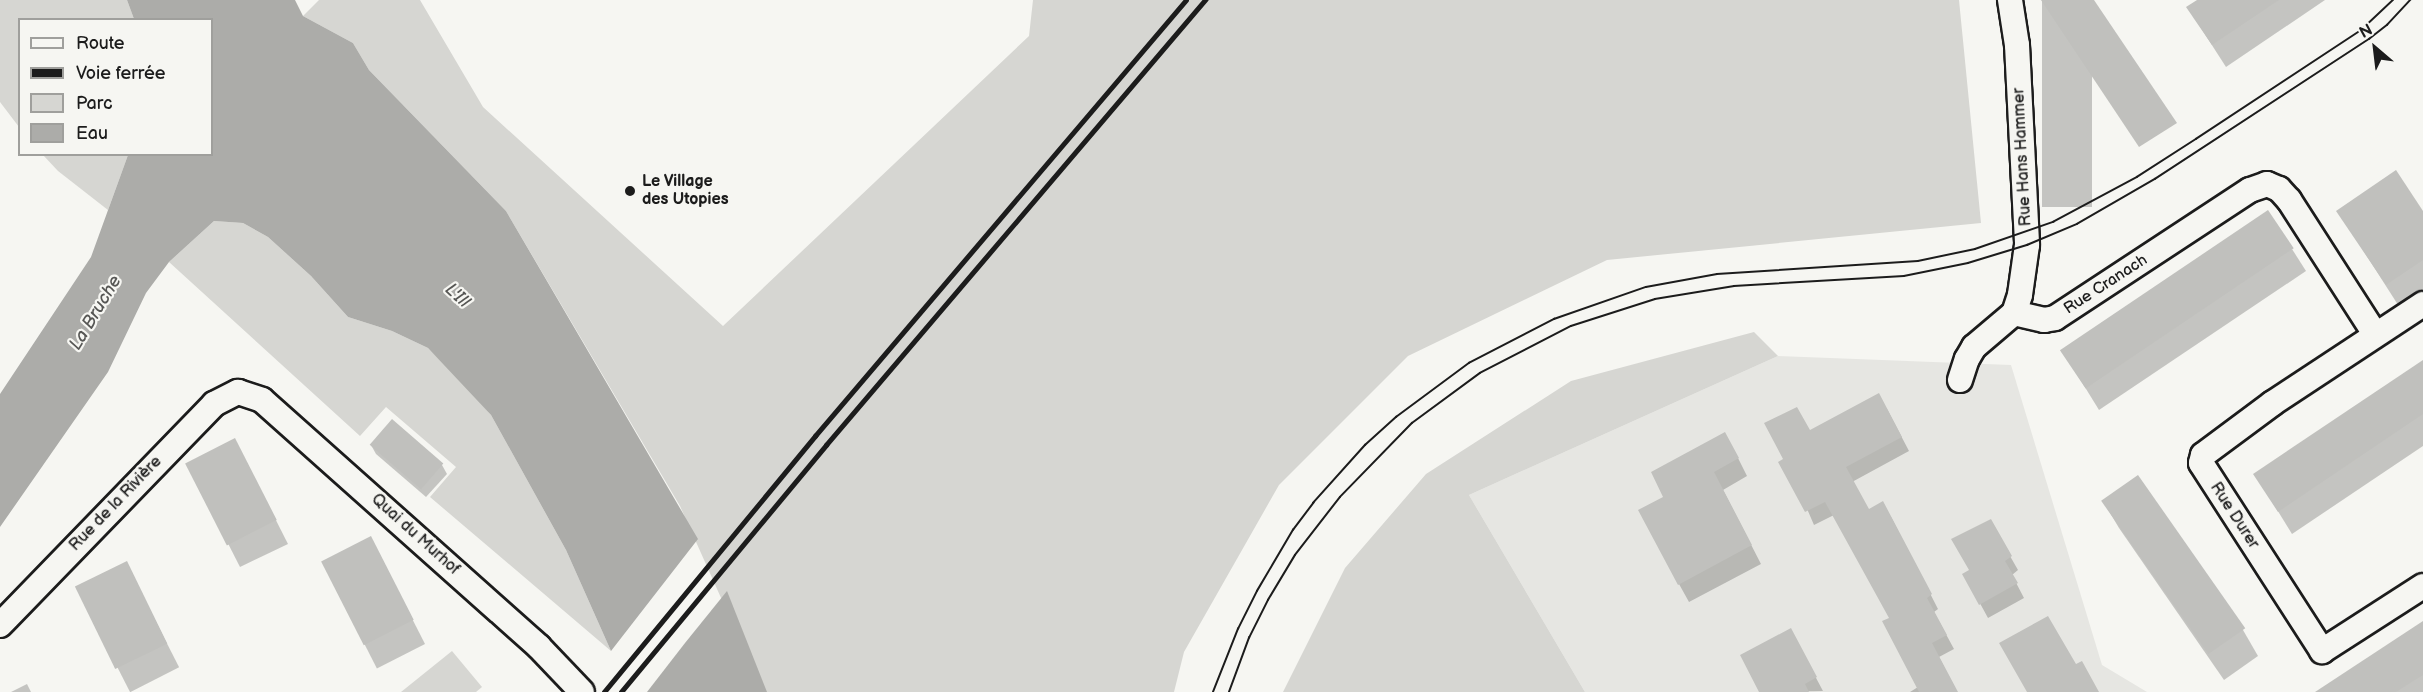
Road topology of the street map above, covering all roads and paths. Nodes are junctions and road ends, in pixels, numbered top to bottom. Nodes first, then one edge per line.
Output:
1 (2010, 0) edge
2 (2423, 304) edge
3 (2014, 313) junction
4 (2375, 334) junction
5 (1960, 380) dead end
6 (238, 392) joint
7 (2423, 586) edge
8 (0, 625) edge
9 (582, 692) edge

1 - 3 street, Rue Hans Hammer
2 - 4 street, Rue Durer
3 - 4 street, Rue Cranach
3 - 5 street
4 - 7 street, Rue Durer
6 - 8 street, Rue de la Rivière
6 - 9 street, Quai du Murhof

